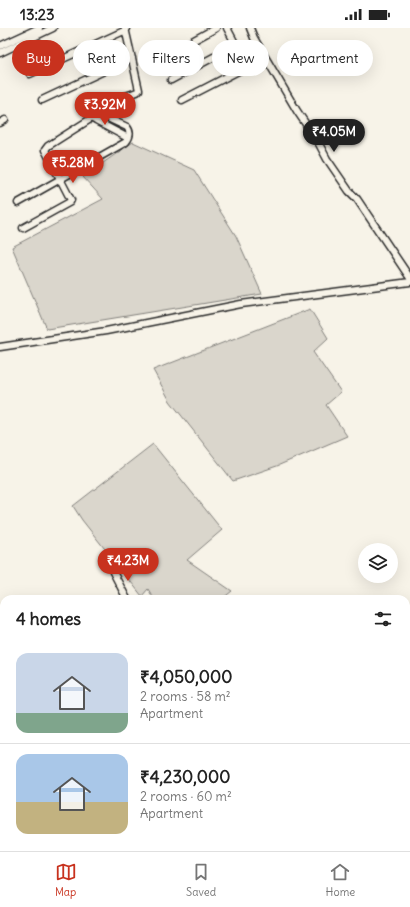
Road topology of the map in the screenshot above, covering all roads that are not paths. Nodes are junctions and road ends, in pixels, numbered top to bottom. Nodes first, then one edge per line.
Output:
1 (39, 28) edge
2 (53, 28) edge
3 (216, 28) edge
4 (227, 28) edge
5 (250, 28) edge
6 (125, 29) edge
7 (194, 40) edge
8 (233, 40) edge
9 (0, 46) edge
10 (0, 53) edge
11 (65, 57) edge
12 (132, 58) junction
13 (212, 58) edge
14 (230, 76) edge
15 (171, 80) dead end
16 (42, 100) dead end
17 (182, 100) dead end
18 (93, 111) junction
19 (92, 118) junction
20 (128, 138) junction
21 (61, 179) junction
22 (18, 203) dead end
23 (23, 228) dead end
24 (410, 278) edge
25 (410, 282) edge
26 (0, 347) edge
27 (114, 572) dead end
28 (125, 595) edge

1 - 9 street
2 - 10 street
3 - 7 street
4 - 8 street
5 - 24 street
6 - 11 street
6 - 12 street
12 - 16 street
12 - 18 street
13 - 15 street
14 - 17 street
18 - 19 street
18 - 20 street
19 - 20 street
19 - 21 street
20 - 21 street
21 - 22 street
21 - 23 street
25 - 26 street
27 - 28 street

